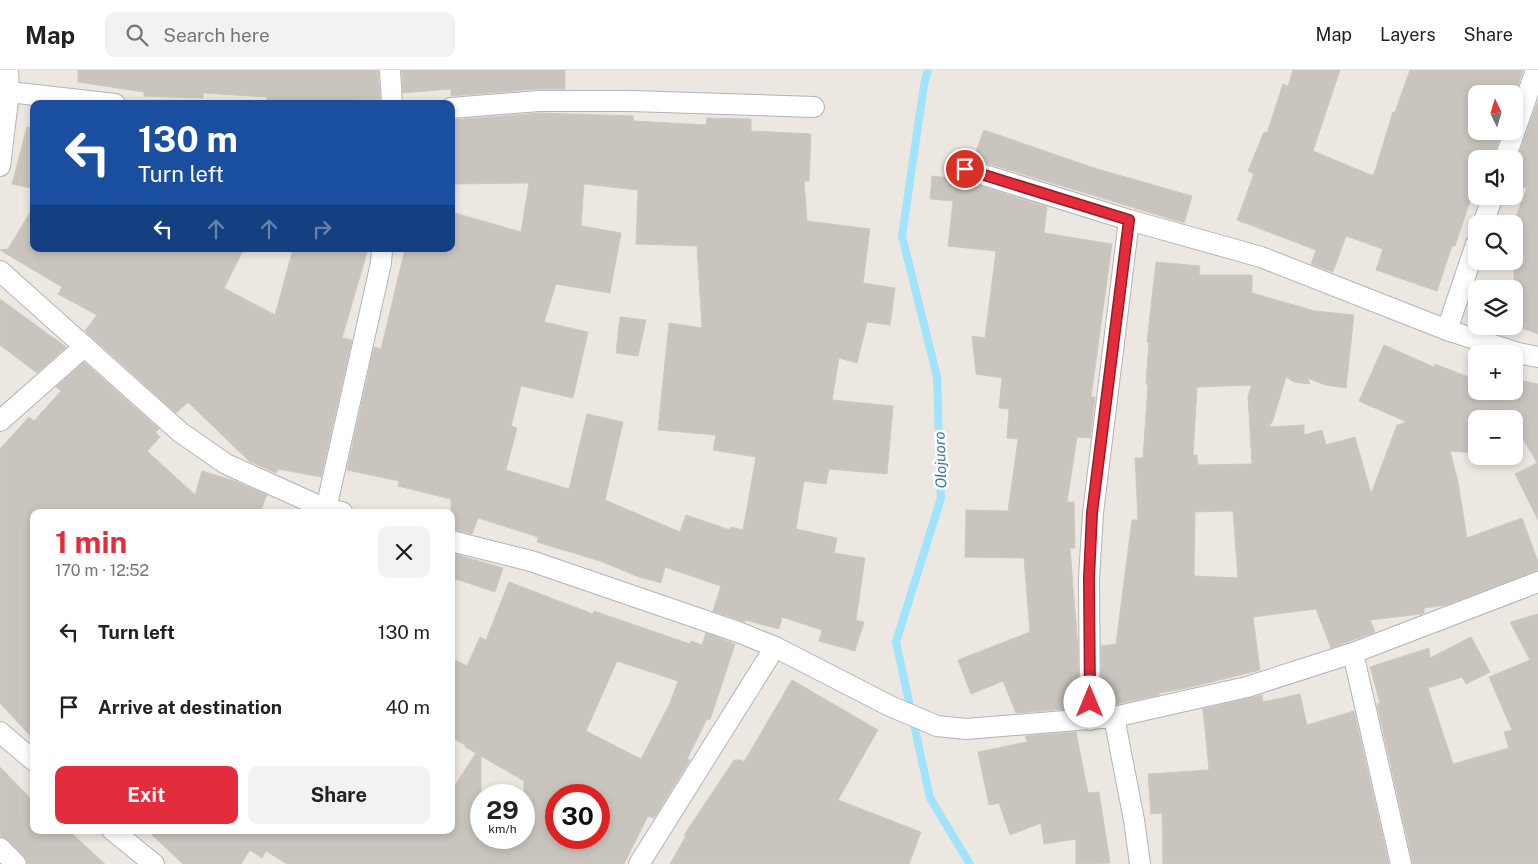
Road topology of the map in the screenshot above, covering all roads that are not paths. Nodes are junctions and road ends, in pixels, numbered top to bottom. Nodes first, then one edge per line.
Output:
1 (8, 70) edge
2 (390, 70) edge
3 (1536, 70) edge
4 (9, 92) junction
5 (80, 100) edge
6 (392, 100) edge
7 (814, 107) dead end
8 (455, 108) edge
9 (1509, 150) edge
10 (0, 166) edge
11 (965, 169) dead end
12 (1129, 220) junction
13 (382, 252) edge
14 (1468, 268) edge
15 (0, 271) edge
16 (1447, 330) junction
17 (85, 346) junction
18 (1538, 357) edge
19 (0, 421) edge
20 (332, 509) edge
21 (334, 509) edge
22 (455, 542) edge
23 (1538, 582) edge
24 (774, 647) junction
25 (1353, 653) junction
26 (1114, 717) junction
27 (1090, 720) junction
28 (0, 732) edge
29 (30, 758) edge
30 (117, 834) edge
31 (0, 848) edge
32 (16, 864) edge
33 (154, 864) edge
34 (639, 864) edge
35 (1140, 864) edge
36 (1401, 864) edge

1 - 4 street
2 - 6 street
3 - 9 street
4 - 5 street
4 - 10 street
7 - 8 street
11 - 12 street
12 - 16 street
12 - 27 street
13 - 21 street
14 - 16 street
15 - 17 street
16 - 18 street
17 - 19 street
17 - 20 street
22 - 24 street
23 - 25 street
24 - 27 street
24 - 34 street
25 - 26 street
25 - 36 street
26 - 27 street
26 - 35 street
28 - 29 street
30 - 33 street
31 - 32 street

